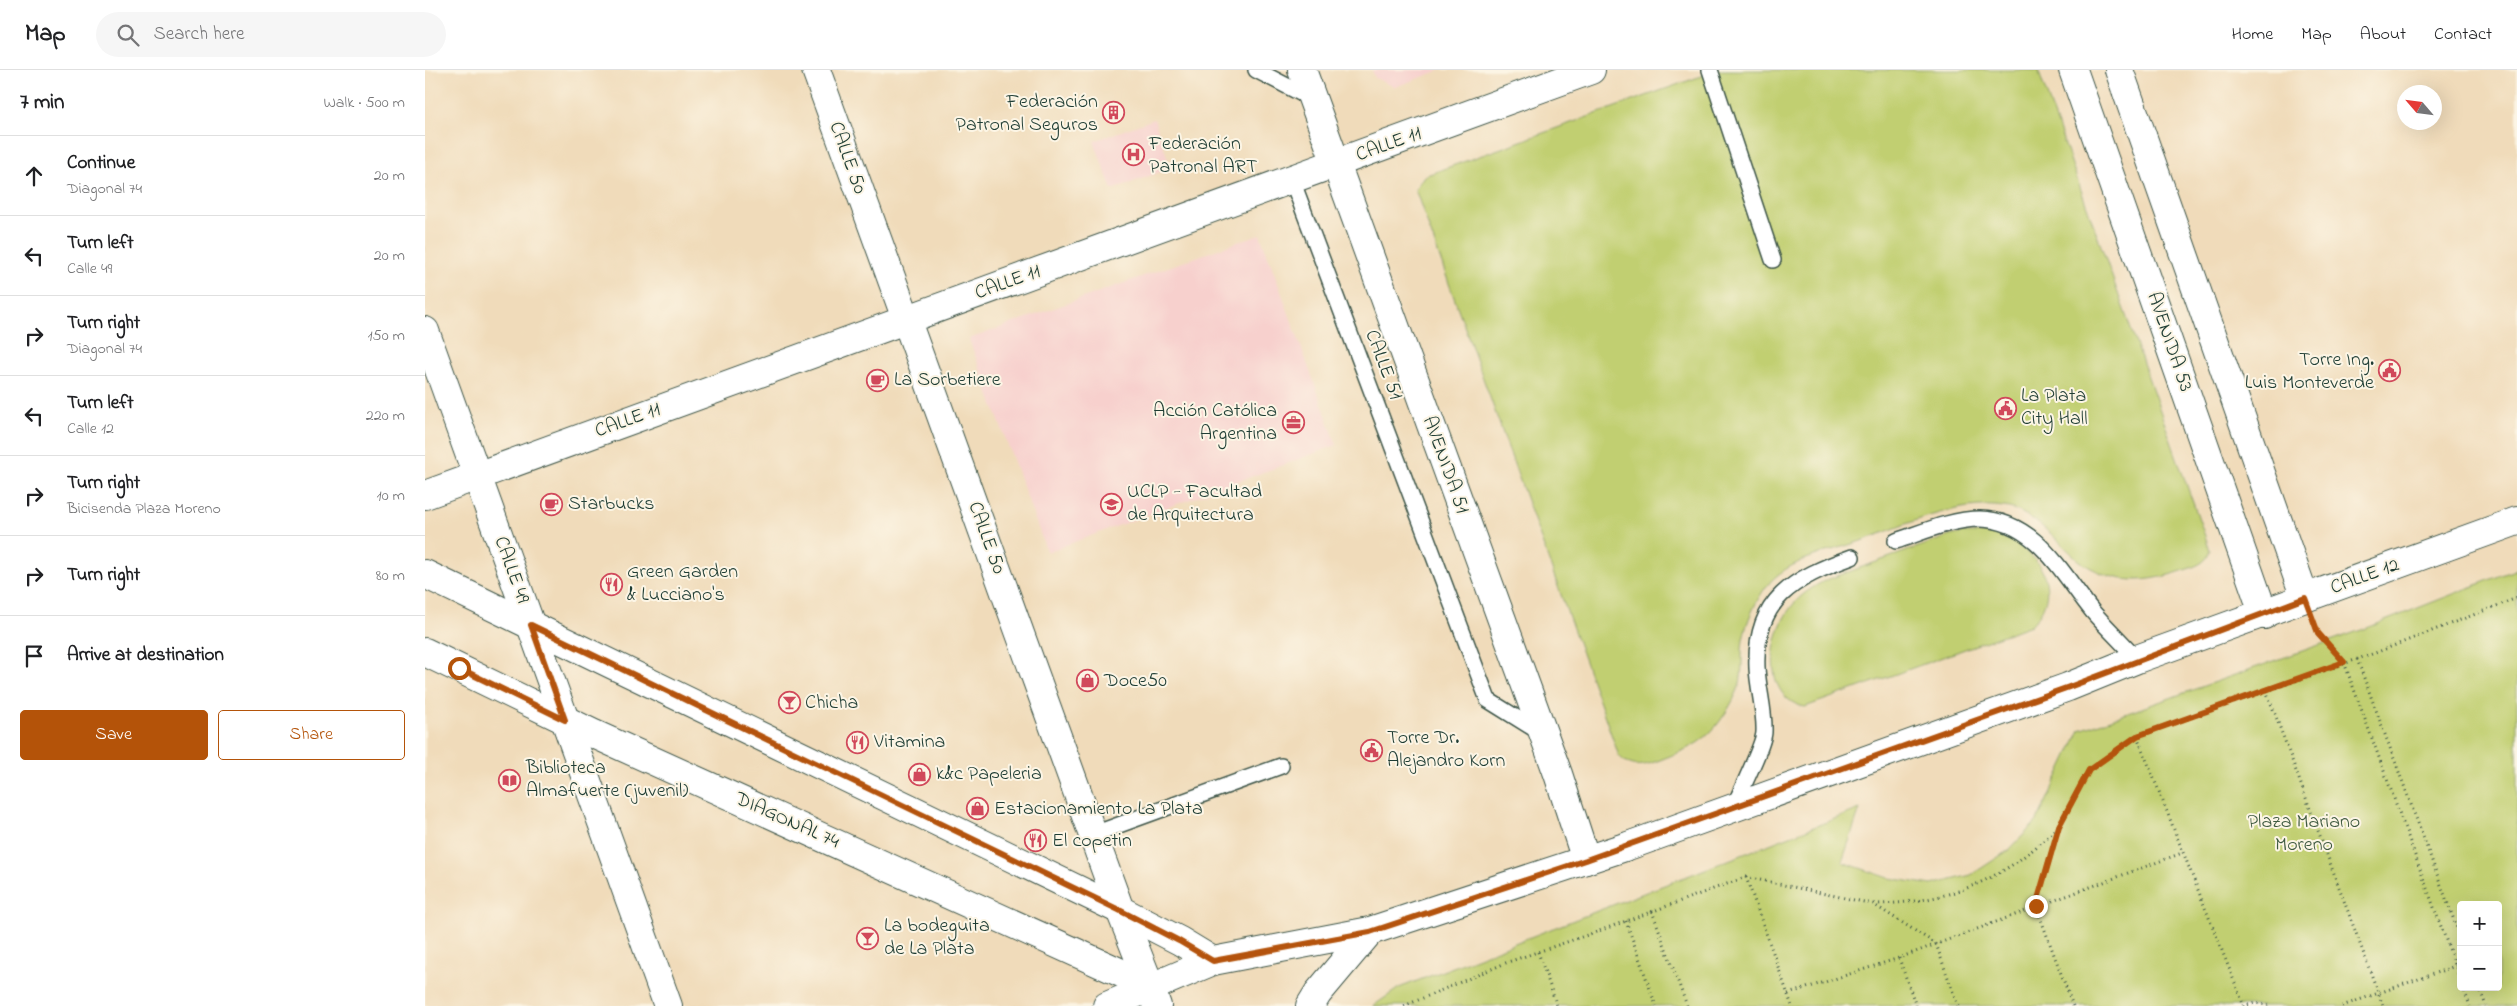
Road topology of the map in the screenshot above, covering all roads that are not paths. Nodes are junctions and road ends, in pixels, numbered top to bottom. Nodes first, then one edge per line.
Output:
1 (816, 70) edge
2 (1255, 70) edge
3 (1302, 70) edge
4 (1591, 70) edge
5 (1710, 70) edge
6 (2073, 70) edge
7 (2119, 70) edge
8 (1313, 100) junction
9 (1337, 164) junction
10 (1292, 180) junction
11 (1773, 260) dead end
12 (907, 320) junction
13 (425, 331) edge
14 (477, 476) junction
15 (425, 495) edge
16 (2517, 521) edge
17 (1896, 542) dead end
18 (1851, 557) dead end
19 (425, 574) edge
20 (2305, 598) junction
21 (2264, 615) junction
22 (531, 625) junction
23 (425, 652) edge
24 (2137, 659) junction
25 (565, 720) junction
26 (1543, 734) junction
27 (1281, 766) dead end
28 (1734, 807) junction
29 (1094, 834) junction
30 (1586, 860) junction
31 (1119, 910) junction
32 (1370, 932) junction
33 (1213, 961) junction
34 (1154, 996) edge
35 (668, 1006) edge
36 (1107, 1006) edge
37 (1310, 1006) edge

1 - 12 street, CALLE 50
2 - 8 lane
3 - 8 street, AVENIDA 51
4 - 9 street, CALLE 11
5 - 11 lane
6 - 21 street, AVENIDA 53
7 - 20 street
8 - 9 street, AVENIDA 51
9 - 10 street, CALLE 11
9 - 26 street, AVENIDA 51
10 - 12 street, CALLE 11
10 - 26 lane, CALLE 51
12 - 14 street, CALLE 11
12 - 29 street, CALLE 50
13 - 14 street, CALLE 49
14 - 15 street, CALLE 11
14 - 22 street, CALLE 49
16 - 20 street, CALLE 12
17 - 24 lane
18 - 28 lane
19 - 22 street
20 - 21 street, CALLE 12
21 - 24 street, CALLE 12
22 - 25 street, CALLE 49
22 - 31 street
23 - 25 street, DIAGONAL 74
24 - 28 street, CALLE 12
25 - 34 street, DIAGONAL 74
25 - 35 street, CALLE 49
26 - 30 street, AVENIDA 51
27 - 29 lane
28 - 30 street, CALLE 12
29 - 31 street, CALLE 50
30 - 32 street, CALLE 12
31 - 33 street
31 - 34 street, CALLE 50
32 - 33 street, CALLE 12
32 - 37 street
33 - 34 street, CALLE 12
34 - 36 street, CALLE 12

